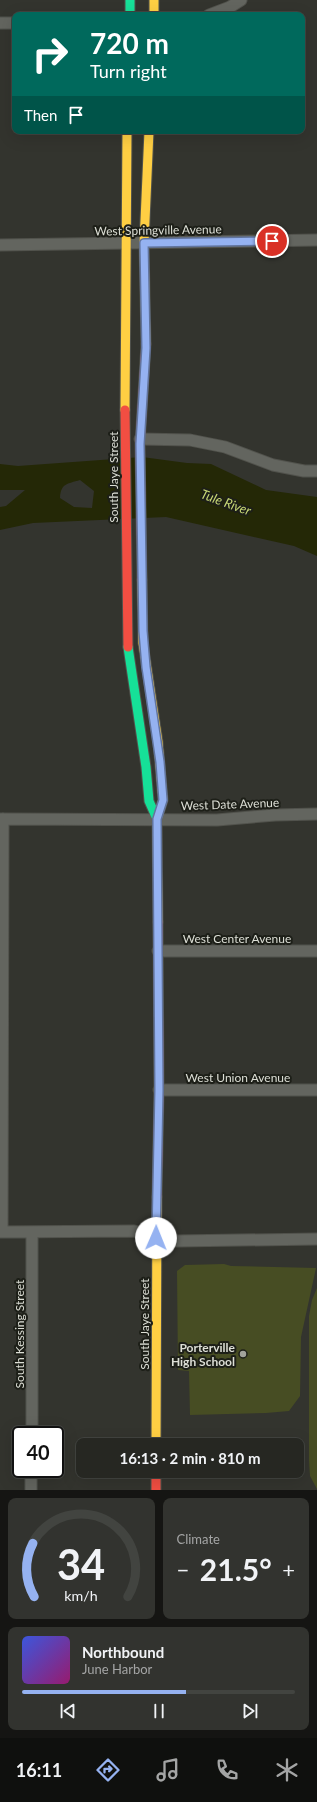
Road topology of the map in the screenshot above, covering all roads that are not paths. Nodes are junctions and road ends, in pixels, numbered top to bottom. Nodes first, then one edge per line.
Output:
1 (130, 0) edge
2 (154, 0) edge
3 (241, 0) edge
4 (130, 12) edge
5 (154, 12) edge
6 (217, 12) edge
7 (0, 23) edge
8 (12, 23) edge
9 (127, 134) edge
10 (149, 134) edge
11 (317, 240) edge
12 (128, 243) junction
13 (144, 243) junction
14 (0, 245) edge
15 (140, 441) junction
16 (317, 471) edge
17 (317, 814) edge
18 (2, 819) edge
19 (157, 819) junction
20 (158, 951) junction
21 (317, 951) edge
22 (159, 1090) junction
23 (317, 1090) edge
24 (1, 1232) edge
25 (32, 1233) junction
26 (156, 1238) junction
27 (317, 1240) edge
28 (32, 1426) edge
29 (156, 1438) edge
30 (31, 1478) edge
31 (156, 1478) edge
32 (31, 1490) edge
33 (156, 1490) edge

1 - 4 street
2 - 5 street
3 - 6 street
7 - 8 street
9 - 12 street, South Jaye Street
10 - 13 street, South Jaye Street
11 - 13 street, West Springville Avenue
12 - 13 street, West Springville Avenue
12 - 14 street, West Springville Avenue
12 - 19 street, South Jaye Street
13 - 15 street, South Jaye Street
15 - 16 street
15 - 19 street, South Jaye Street
17 - 19 street, West Date Avenue
18 - 19 street, West Date Avenue
18 - 24 street
19 - 20 street, South Jaye Street
20 - 21 street, West Center Avenue
20 - 22 street, South Jaye Street
22 - 23 street, West Union Avenue
22 - 26 street, South Jaye Street
24 - 25 street
25 - 26 street
25 - 28 street, South Kessing Street
26 - 27 street
26 - 29 street, South Jaye Street
30 - 32 street
31 - 33 street

